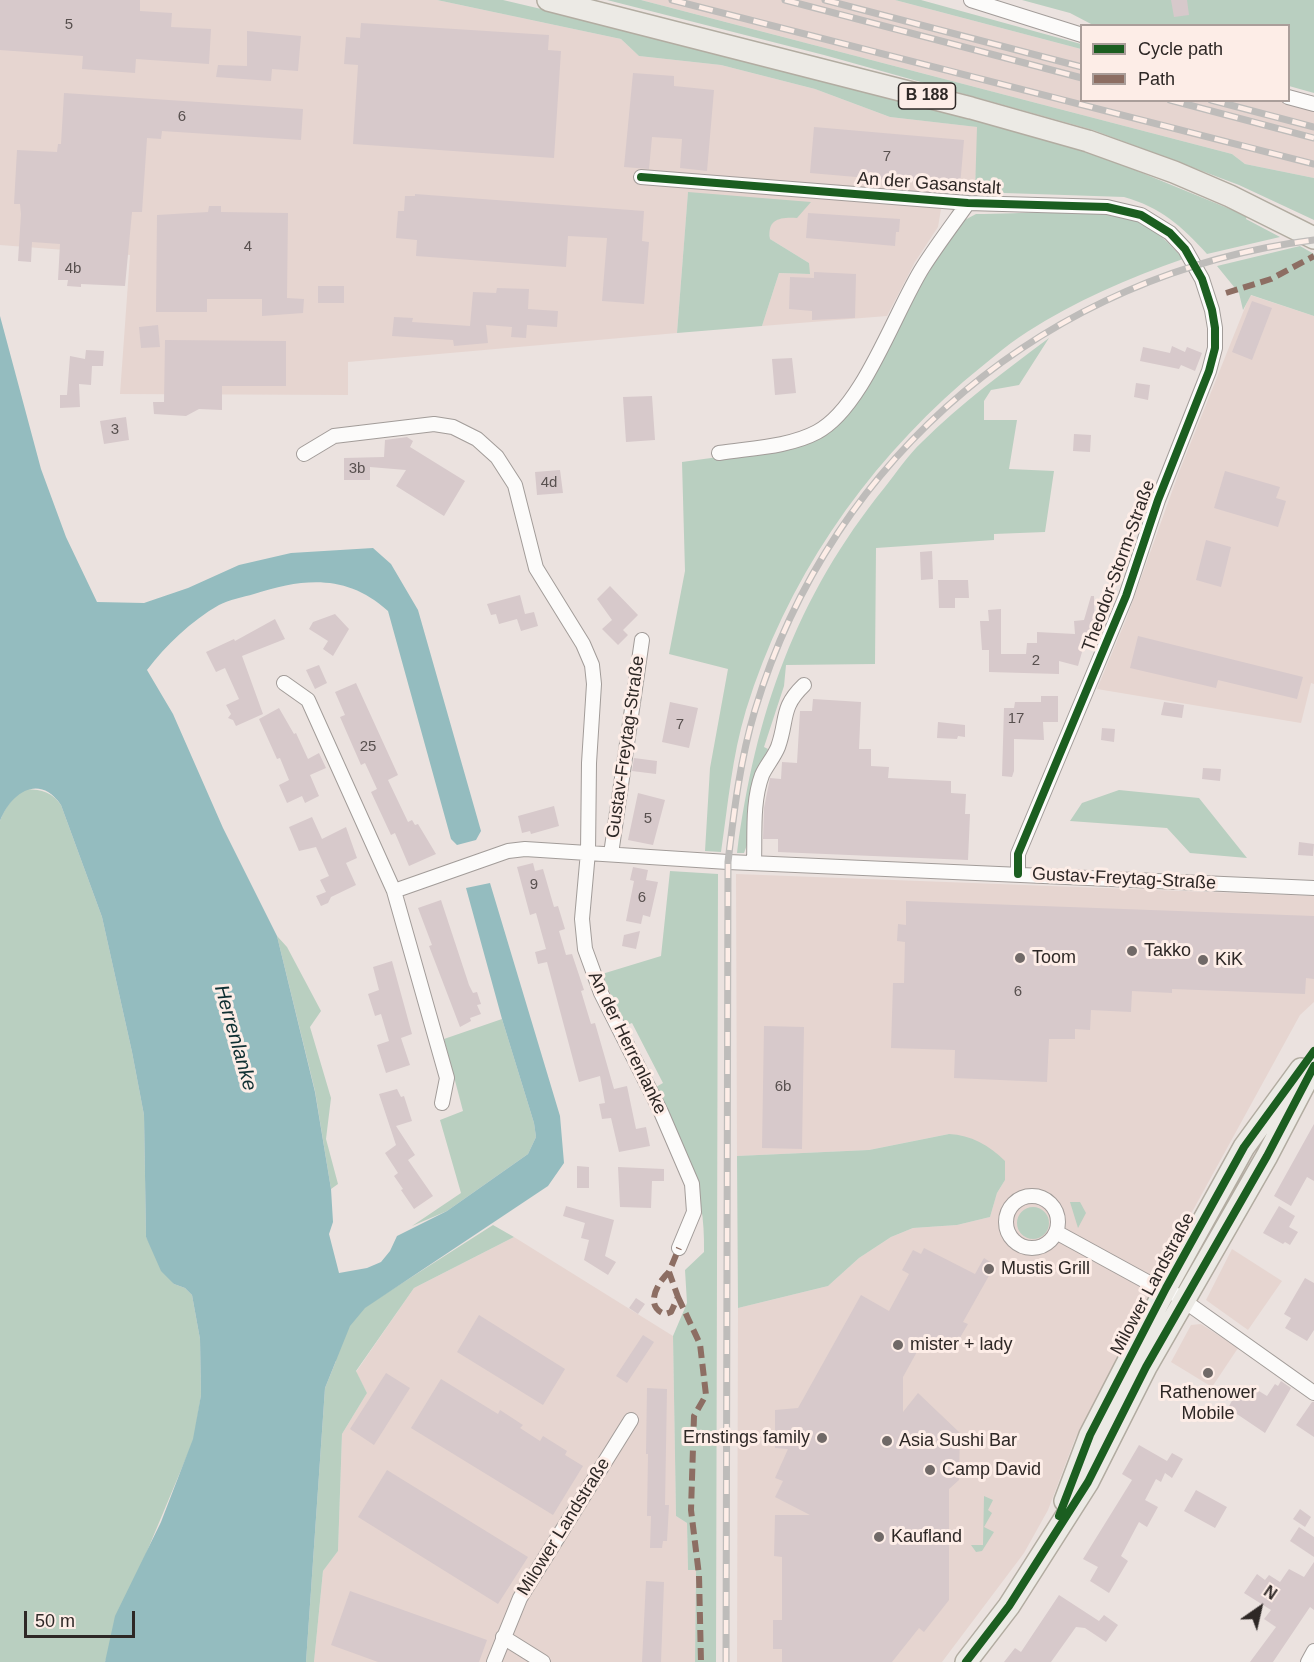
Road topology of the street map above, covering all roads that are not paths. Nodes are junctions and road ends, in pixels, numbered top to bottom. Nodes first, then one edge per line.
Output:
1 (548, 0) edge
2 (971, 0) edge
3 (1080, 34) edge
4 (1290, 98) edge
5 (1314, 104) edge
6 (642, 177) dead end
7 (968, 203) junction
8 (1314, 238) edge
9 (1194, 265) joint
10 (719, 453) dead end
11 (304, 454) dead end
12 (642, 640) dead end
13 (284, 683) dead end
14 (804, 685) dead end
15 (588, 852) junction
16 (611, 854) junction
17 (754, 863) junction
18 (1018, 874) junction
19 (1314, 888) edge
20 (394, 891) junction
21 (1314, 1051) edge
22 (1314, 1066) edge
23 (442, 1103) dead end
24 (1056, 1232) dead end
25 (679, 1248) dead end
26 (1166, 1288) junction
27 (1185, 1301) junction
28 (1314, 1393) edge
29 (631, 1420) dead end
30 (1047, 1547) junction
31 (503, 1637) junction
32 (1314, 1651) edge
33 (494, 1662) edge
34 (543, 1662) edge
35 (966, 1662) edge
36 (1308, 1662) edge

1 - 8 main road, B 188
2 - 3 street
4 - 5 street
6 - 7 street, An der Gasanstalt
7 - 9 street, An der Gasanstalt
7 - 10 street, An der Gasanstalt
9 - 18 street, Theodor-Storm-Straße
11 - 15 street, Gustav-Freytag-Straße
12 - 16 street, Gustav-Freytag-Straße
13 - 20 street
14 - 17 street
15 - 16 street, Gustav-Freytag-Straße
15 - 20 street
15 - 25 street, An der Herrenlanke
16 - 17 street, Gustav-Freytag-Straße
17 - 18 street, Gustav-Freytag-Straße
18 - 19 street, Gustav-Freytag-Straße
20 - 23 street
21 - 26 main road, Milower Landstraße
22 - 27 main road, Milower Landstraße
24 - 26 street
26 - 27 street
26 - 30 main road, Milower Landstraße
27 - 28 street
27 - 30 main road, Milower Landstraße
29 - 31 street, Milower Landstraße
30 - 35 main road, Milower Landstraße
31 - 33 street, Milower Landstraße
31 - 34 street
32 - 36 street

